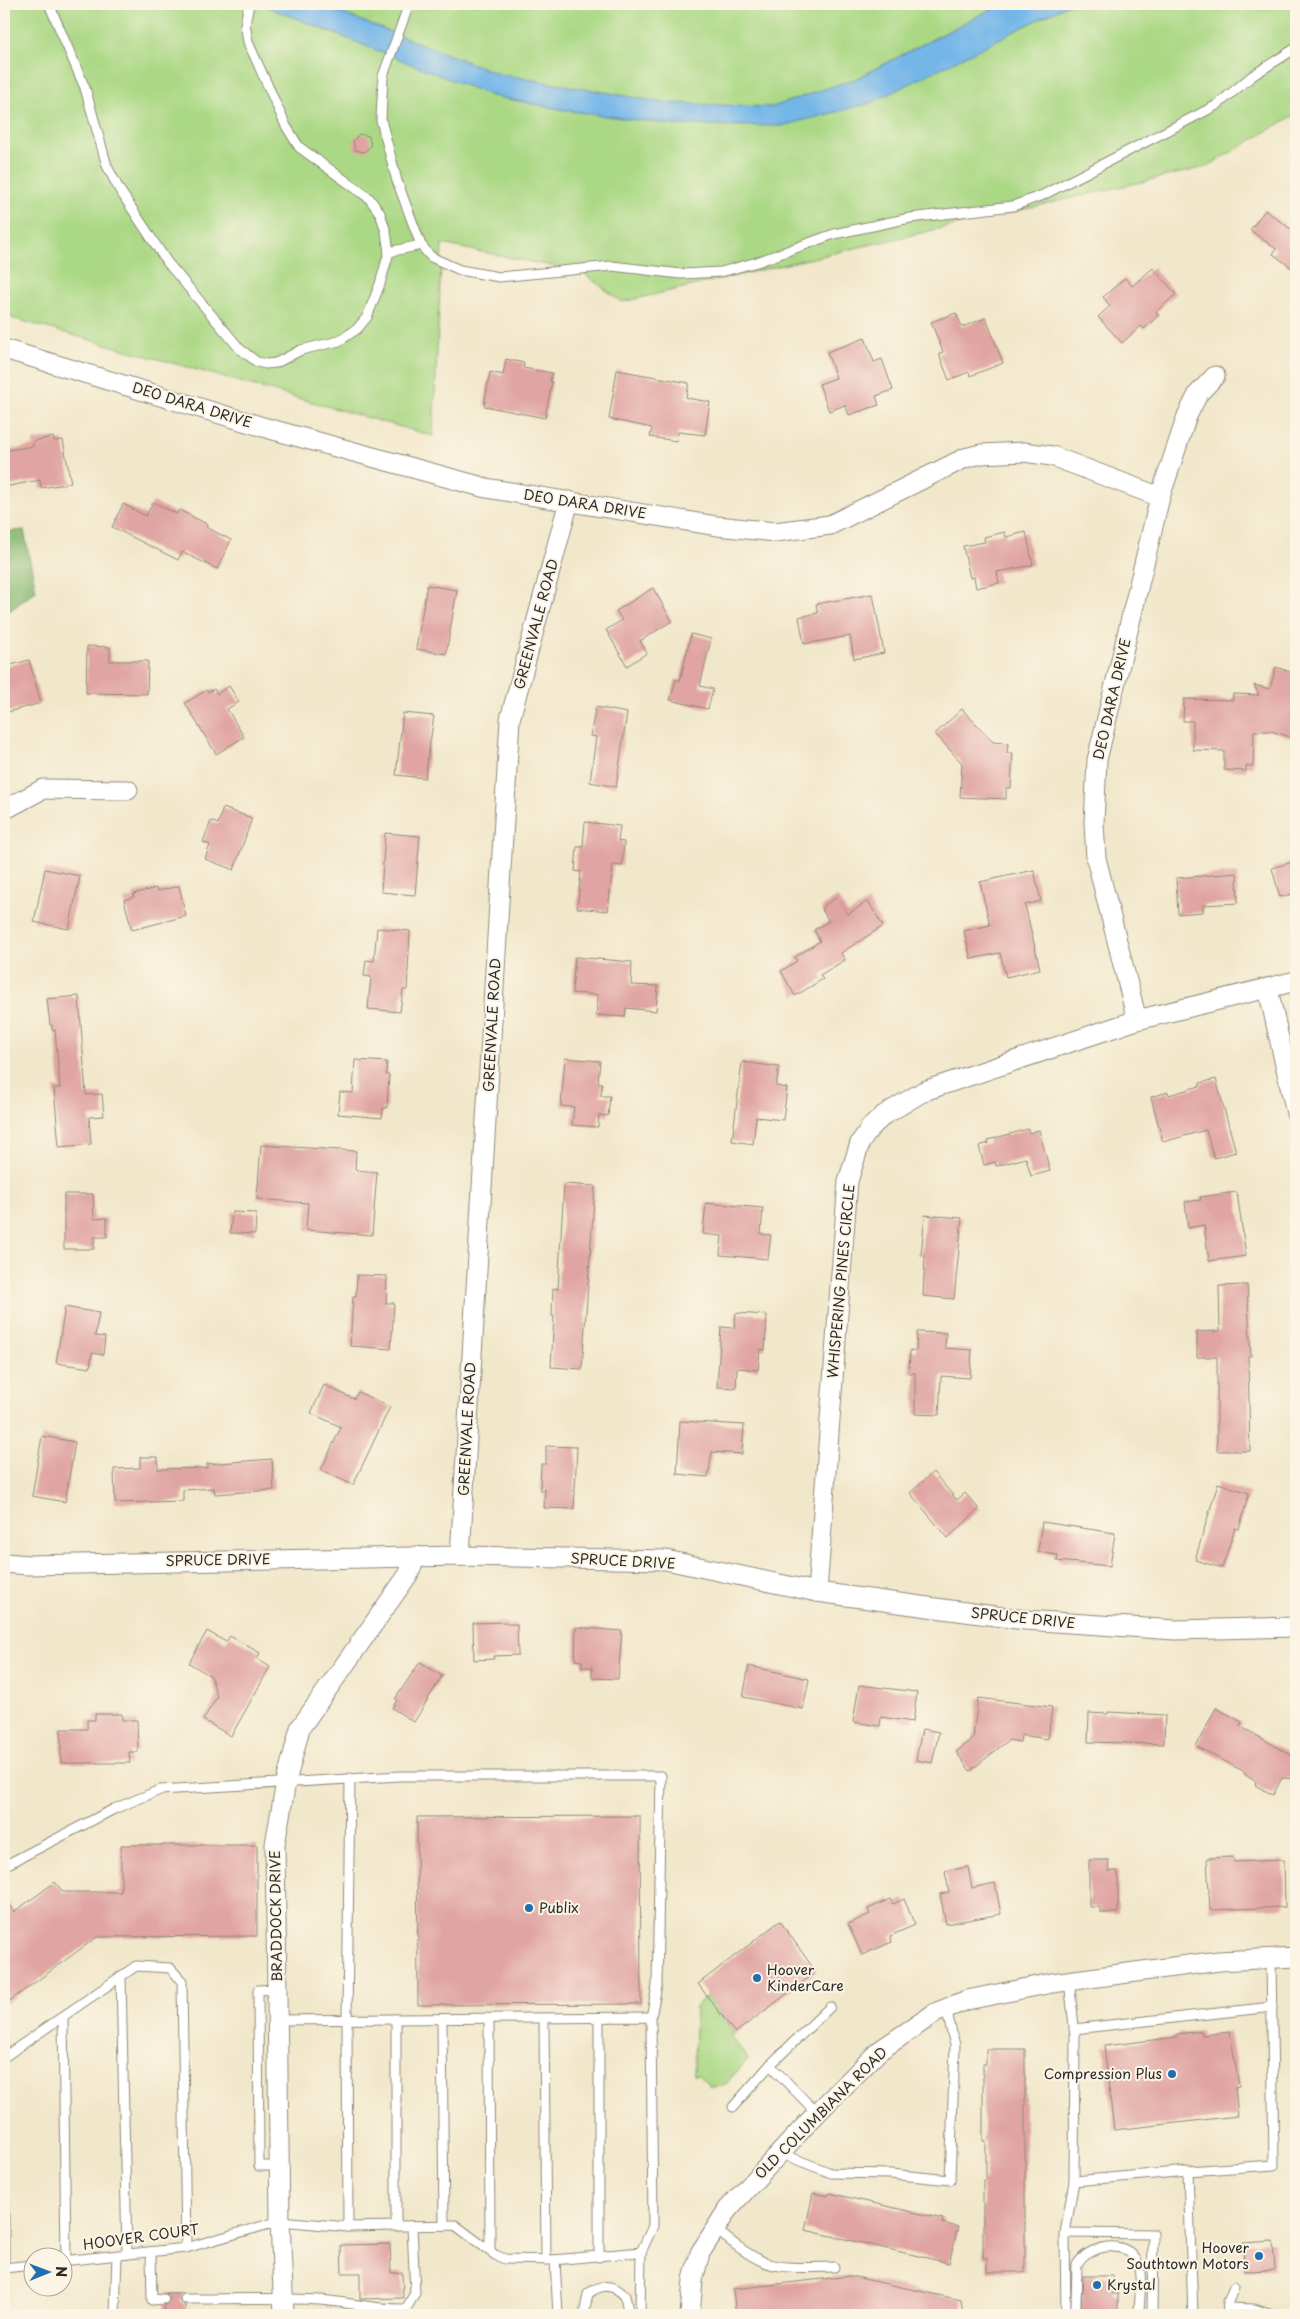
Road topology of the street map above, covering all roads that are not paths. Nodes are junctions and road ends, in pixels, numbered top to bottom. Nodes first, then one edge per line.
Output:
1 (49, 4) edge
2 (248, 6) edge
3 (408, 8) edge
4 (1296, 48) edge
5 (421, 245) junction
6 (389, 252) junction
7 (4, 349) edge
8 (1215, 376) dead end
9 (1160, 496) junction
10 (569, 501) junction
11 (128, 790) dead end
12 (4, 810) edge
13 (1296, 981) edge
14 (1268, 989) junction
15 (1138, 1020) junction
16 (1296, 1113) edge
17 (416, 1556) junction
18 (460, 1556) junction
19 (4, 1563) edge
20 (817, 1592) junction
21 (1296, 1627) edge
22 (350, 1778) junction
23 (286, 1782) junction
24 (4, 1866) edge
25 (1296, 1957) edge
26 (1271, 1958) junction
27 (121, 1976) junction
28 (1070, 1980) junction
29 (277, 1989) junction
30 (830, 2007) dead end
31 (1272, 2007) junction
32 (946, 2009) junction
33 (63, 2017) junction
34 (651, 2017) junction
35 (490, 2018) junction
36 (544, 2018) junction
37 (599, 2018) junction
38 (396, 2019) junction
39 (442, 2019) junction
40 (277, 2020) junction
41 (347, 2020) junction
42 (1074, 2029) junction
43 (4, 2057) edge
44 (770, 2065) junction
45 (733, 2107) dead end
46 (817, 2112) junction
47 (4, 2133) edge
48 (780, 2153) junction
49 (279, 2166) junction
50 (1188, 2171) junction
51 (1074, 2181) junction
52 (280, 2221) junction
53 (444, 2225) junction
54 (396, 2226) junction
55 (412, 2226) junction
56 (348, 2227) junction
57 (715, 2229) junction
58 (1065, 2233) junction
59 (64, 2246) edge
60 (186, 2248) junction
61 (490, 2251) junction
62 (151, 2252) junction
63 (642, 2252) junction
64 (127, 2254) junction
65 (117, 2255) junction
66 (599, 2257) junction
67 (72, 2260) edge
68 (550, 2260) junction
69 (4, 2262) edge
70 (22, 2266) edge
71 (14, 2267) junction
72 (834, 2267) dead end
73 (4, 2268) edge
74 (1234, 2287) dead end
75 (164, 2299) dead end
76 (185, 2299) dead end
77 (284, 2307) edge
78 (1227, 2311) edge
79 (1077, 2312) edge
80 (115, 2315) edge
81 (558, 2315) edge
82 (584, 2315) edge
83 (629, 2315) edge
84 (640, 2315) edge
85 (690, 2315) edge
86 (1066, 2315) edge
87 (1139, 2315) edge
88 (1152, 2315) edge
89 (1193, 2315) edge
90 (1272, 2315) edge

1 - 6 lane
2 - 6 lane
3 - 5 lane
4 - 5 lane
5 - 6 lane
7 - 10 street, DEO DARA DRIVE
8 - 9 street, DEO DARA DRIVE
9 - 10 street, DEO DARA DRIVE
9 - 15 street, DEO DARA DRIVE
10 - 18 street, GREENVALE ROAD
11 - 12 street
13 - 14 street, WHISPERING PINES CIRCLE
14 - 15 street, WHISPERING PINES CIRCLE
14 - 16 street
15 - 20 street, WHISPERING PINES CIRCLE
17 - 18 street, SPRUCE DRIVE
17 - 19 street, SPRUCE DRIVE
17 - 23 street, BRADDOCK DRIVE
18 - 20 street, SPRUCE DRIVE
20 - 21 street, SPRUCE DRIVE
22 - 23 lane
22 - 34 lane
22 - 41 lane
23 - 24 lane
23 - 29 street, BRADDOCK DRIVE
25 - 26 street, OLD COLUMBIANA ROAD
26 - 28 street, OLD COLUMBIANA ROAD
26 - 31 lane
27 - 33 lane
27 - 60 lane
27 - 64 lane
28 - 32 street, OLD COLUMBIANA ROAD
28 - 42 lane
29 - 40 street, BRADDOCK DRIVE
29 - 49 lane
30 - 44 lane
31 - 42 lane
31 - 50 lane
32 - 46 street, OLD COLUMBIANA ROAD
32 - 48 lane
33 - 43 lane
33 - 59 lane
34 - 37 lane
34 - 63 lane
35 - 36 lane
35 - 39 lane
35 - 61 lane
36 - 37 lane
36 - 68 lane
37 - 66 lane
38 - 39 lane
38 - 41 lane
38 - 54 lane
39 - 53 lane
40 - 41 lane
40 - 49 street, BRADDOCK DRIVE
41 - 56 lane
42 - 51 lane
44 - 45 lane
44 - 46 lane
46 - 48 street, OLD COLUMBIANA ROAD
47 - 69 lane
48 - 57 street, OLD COLUMBIANA ROAD
49 - 52 street, BRADDOCK DRIVE
50 - 51 lane
50 - 89 lane
51 - 58 lane
52 - 56 lane
52 - 60 lane, HOOVER COURT
52 - 77 street, BRADDOCK DRIVE
53 - 55 lane
53 - 61 lane
54 - 55 lane
54 - 56 lane
55 - 77 lane
57 - 72 lane
57 - 85 street, OLD COLUMBIANA ROAD
58 - 86 lane
58 - 88 lane
60 - 62 lane, HOOVER COURT
61 - 68 lane
62 - 64 lane, HOOVER COURT
62 - 75 lane
63 - 66 lane
63 - 84 lane
64 - 65 lane, HOOVER COURT
65 - 67 lane, HOOVER COURT
65 - 80 lane
66 - 68 lane
68 - 81 lane
69 - 71 lane
70 - 71 lane
71 - 73 lane
74 - 78 lane
76 - 77 lane
78 - 90 lane
79 - 87 lane
82 - 83 lane

